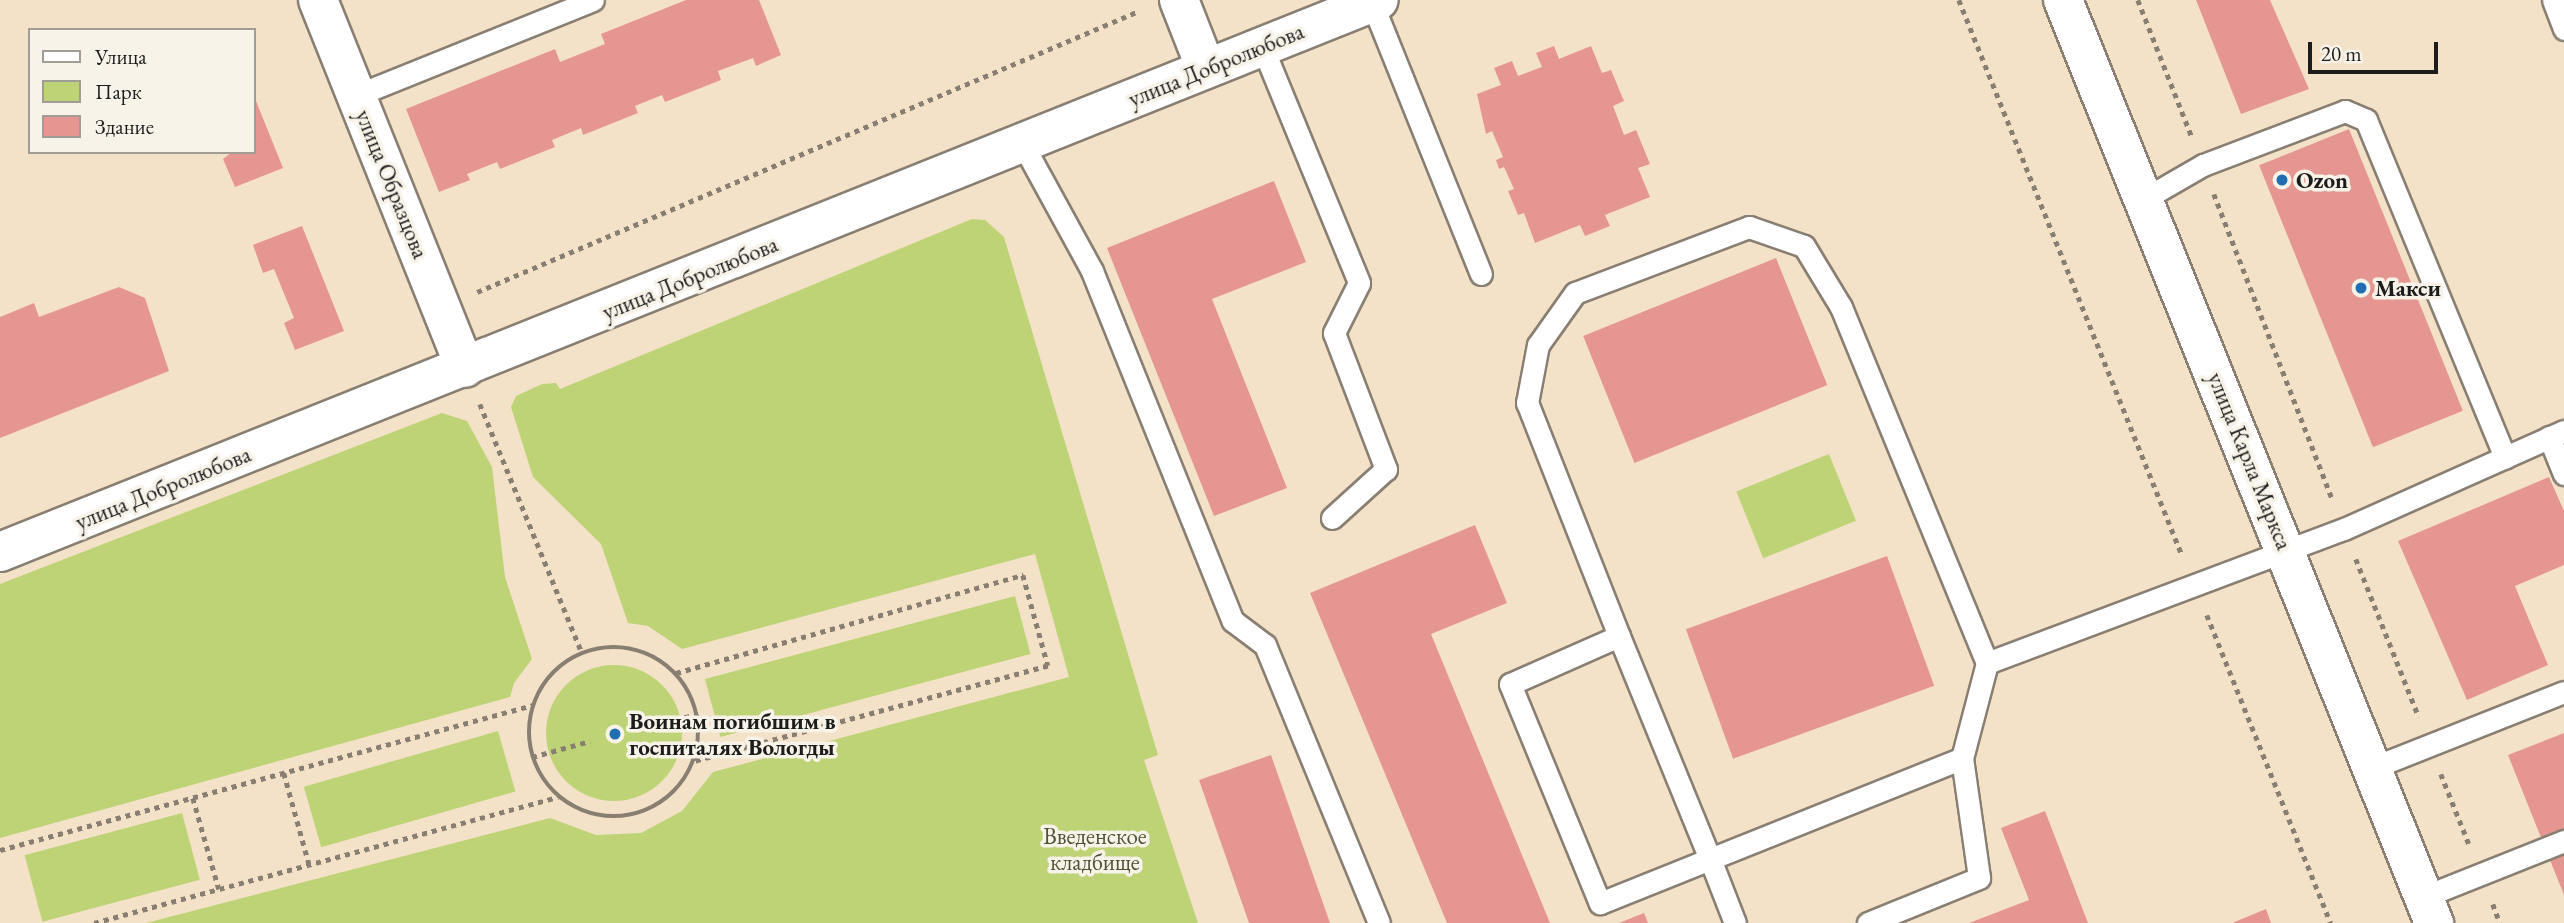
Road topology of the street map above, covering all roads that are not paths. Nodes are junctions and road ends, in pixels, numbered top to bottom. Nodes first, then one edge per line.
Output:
1 (318, 0) edge
2 (593, 0) edge
3 (2063, 0) edge
4 (2553, 0) edge
5 (1375, 1) edge
6 (1166, 3) edge
7 (2564, 29) edge
8 (1262, 46) junction
9 (1206, 69) junction
10 (356, 95) junction
11 (1022, 143) junction
12 (2144, 199) junction
13 (1481, 274) dead end
14 (465, 368) junction
15 (2557, 434) edge
16 (2505, 457) junction
17 (2564, 474) edge
18 (1332, 518) dead end
19 (2287, 550) junction
20 (0, 552) edge
21 (1619, 636) junction
22 (1987, 663) junction
23 (2564, 692) edge
24 (1962, 758) junction
25 (2372, 768) junction
26 (2564, 841) edge
27 (1710, 859) junction
28 (2428, 910) edge
29 (1379, 923) edge
30 (1735, 923) edge
31 (1868, 923) edge

1 - 10 street, улица Образцова
2 - 10 lane
3 - 12 street, улица Карла Маркса
4 - 7 lane
5 - 8 street, улица Добролюбова
5 - 13 lane
6 - 9 street
8 - 9 street, улица Добролюбова
8 - 18 lane
9 - 11 street, улица Добролюбова
10 - 14 street, улица Образцова
11 - 14 street, улица Добролюбова
11 - 29 lane
12 - 16 lane
12 - 19 street, улица Карла Маркса
14 - 20 street, улица Добролюбова
15 - 16 lane
15 - 17 lane
16 - 19 lane
19 - 22 lane
19 - 25 street, улица Карла Маркса
21 - 22 lane
21 - 27 lane
21 - 27 lane
22 - 24 lane
23 - 25 lane
24 - 27 lane
24 - 31 lane
25 - 28 street, улица Карла Маркса
26 - 28 lane
27 - 30 lane

